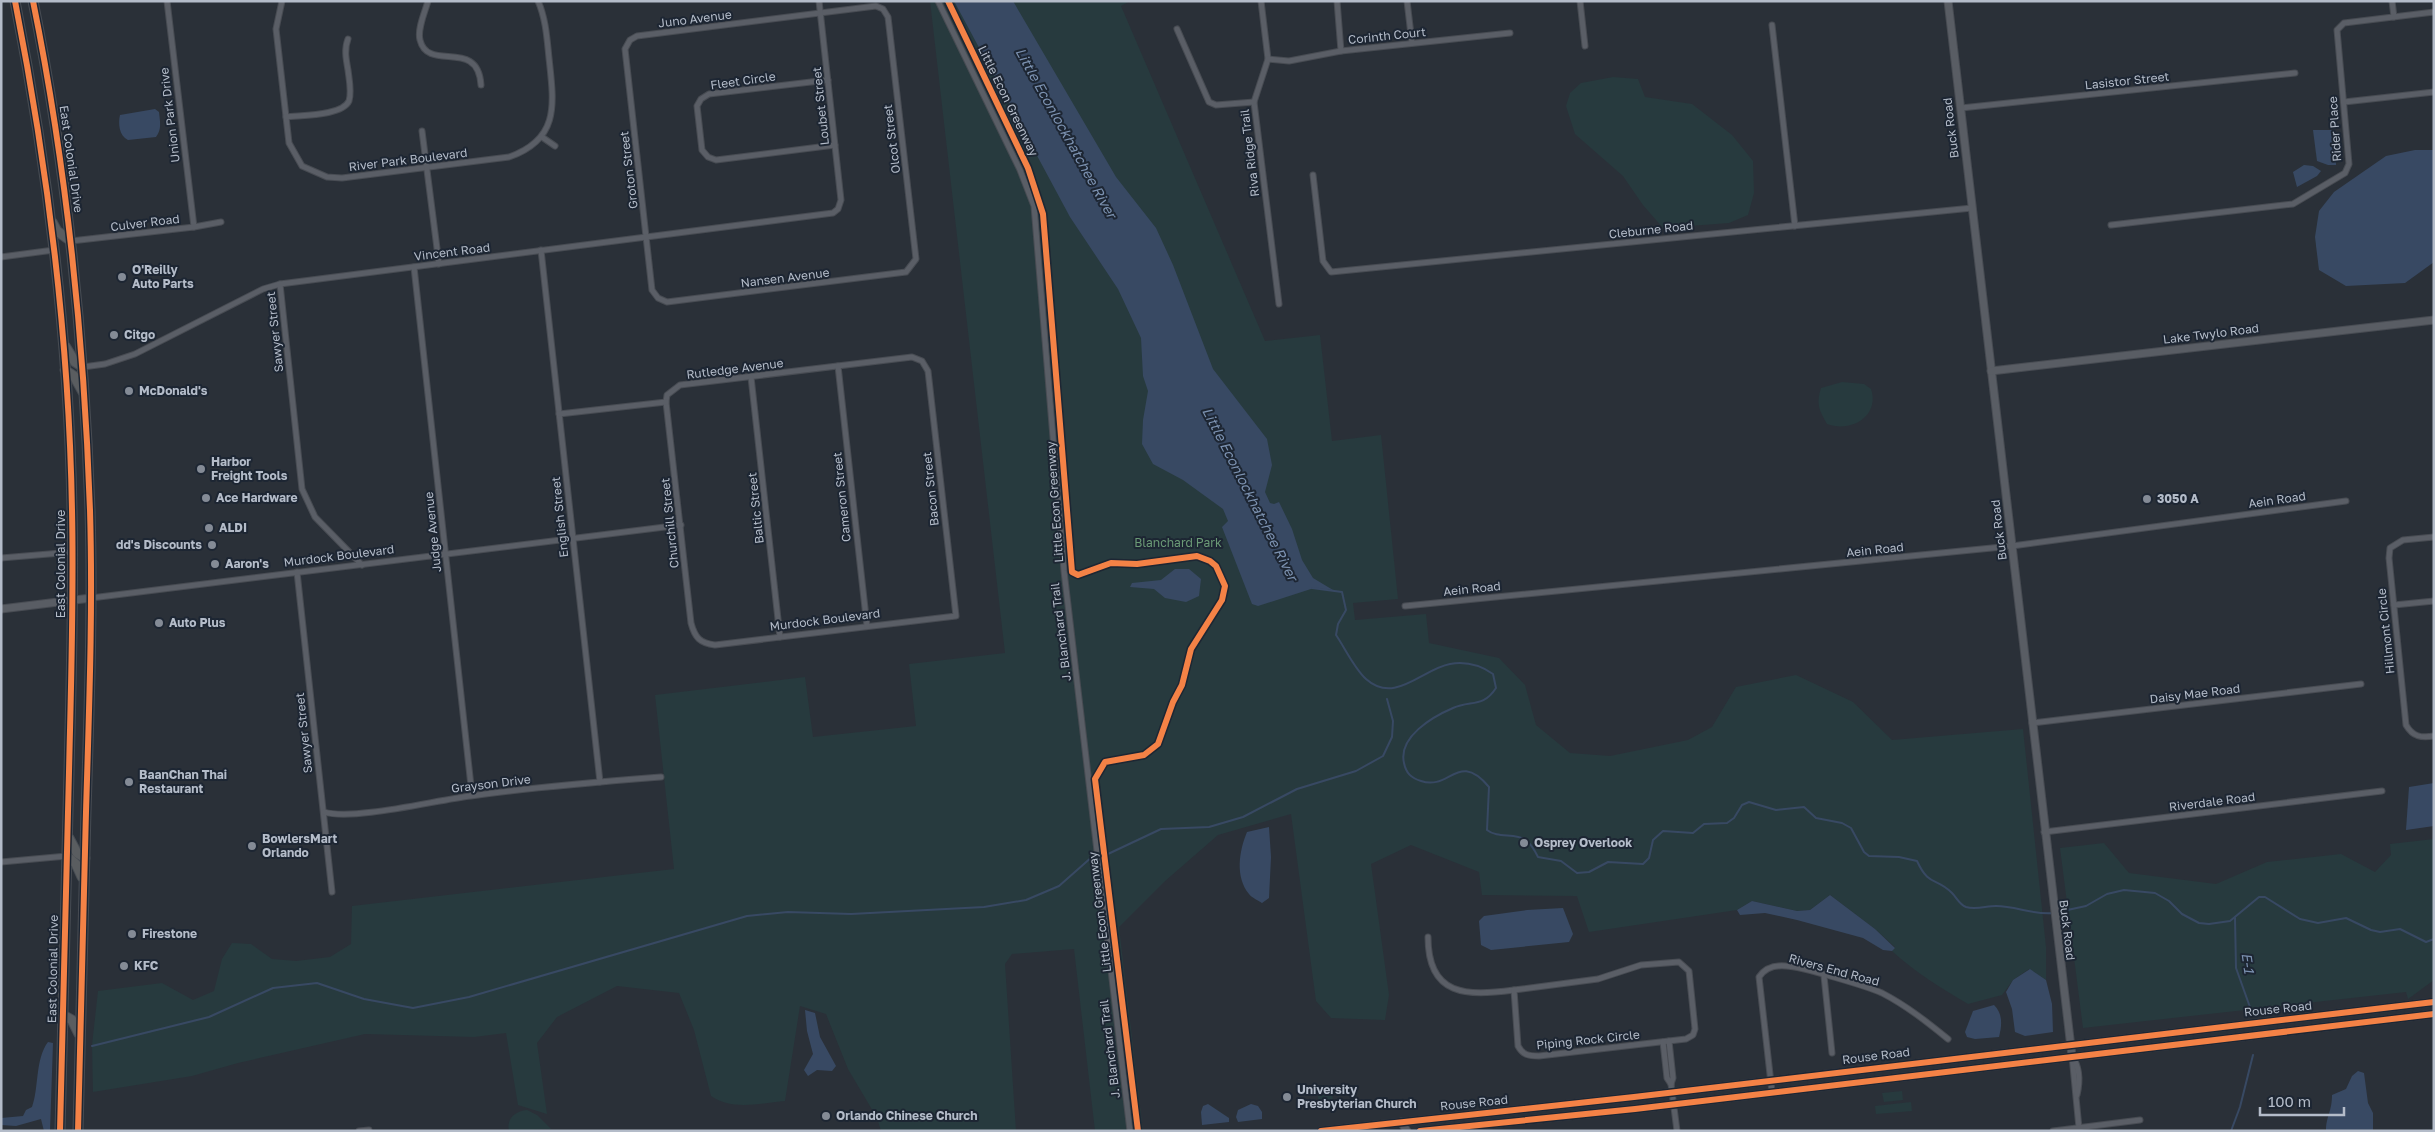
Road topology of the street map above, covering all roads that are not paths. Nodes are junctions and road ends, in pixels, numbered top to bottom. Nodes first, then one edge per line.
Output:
1 (15, 1) edge
2 (25, 1) edge
3 (167, 1) edge
4 (282, 1) edge
5 (428, 1) edge
6 (538, 1) edge
7 (819, 1) edge
8 (938, 1) edge
9 (1261, 1) edge
10 (1337, 1) edge
11 (1407, 1) edge
12 (1580, 1) edge
13 (1948, 1) edge
14 (2392, 1) edge
15 (34, 6) edge
16 (883, 9) joint
17 (2434, 12) edge
18 (820, 13) junction
19 (2394, 17) junction
20 (1772, 25) dead end
21 (1177, 29) dead end
22 (1510, 33) dead end
23 (348, 39) dead end
24 (630, 40) joint
25 (1412, 43) junction
26 (1585, 46) dead end
27 (1341, 51) junction
28 (1268, 59) junction
29 (2295, 73) dead end
30 (828, 80) junction
31 (482, 85) dead end
32 (2434, 92) edge
33 (1254, 102) junction
34 (2344, 102) junction
35 (1960, 108) junction
36 (286, 117) junction
37 (422, 131) dead end
38 (542, 137) junction
39 (835, 145) junction
40 (555, 146) dead end
41 (426, 168) junction
42 (1313, 175) dead end
43 (1972, 208) junction
44 (838, 209) joint
45 (50, 217) junction
46 (221, 222) dead end
47 (2111, 224) dead end
48 (1796, 226) junction
49 (194, 227) junction
50 (647, 237) junction
51 (71, 241) junction
52 (54, 250) junction
53 (541, 250) junction
54 (1, 257) edge
55 (439, 264) junction
56 (912, 266) joint
57 (414, 267) junction
58 (280, 284) junction
59 (658, 298) joint
60 (1278, 304) dead end
61 (2434, 320) edge
62 (62, 339) junction
63 (922, 361) joint
64 (838, 366) junction
65 (83, 367) junction
66 (65, 370) junction
67 (1991, 371) junction
68 (751, 377) junction
69 (85, 397) junction
70 (666, 402) junction
71 (559, 414) junction
72 (2346, 501) dead end
73 (680, 525) junction
74 (2434, 537) edge
75 (573, 538) junction
76 (2012, 546) junction
77 (73, 552) junction
78 (445, 554) junction
79 (1, 558) edge
80 (362, 565) junction
81 (297, 572) junction
82 (91, 598) junction
83 (73, 600) junction
84 (2434, 601) edge
85 (1405, 606) dead end
86 (2394, 606) junction
87 (1, 609) edge
88 (956, 616) joint
89 (867, 626) junction
90 (780, 637) junction
91 (699, 640) joint
92 (2361, 684) dead end
93 (2032, 723) junction
94 (2434, 736) edge
95 (661, 777) dead end
96 (600, 782) junction
97 (2382, 792) dead end
98 (472, 795) junction
99 (324, 812) junction
100 (2044, 832) junction
101 (67, 833) junction
102 (66, 856) junction
103 (85, 858) junction
104 (1, 862) edge
105 (84, 884) junction
106 (332, 892) dead end
107 (1428, 937) dead end
108 (1824, 976) junction
109 (1514, 990) junction
110 (2434, 1002) edge
111 (2434, 1014) edge
112 (63, 1015) junction
113 (1948, 1039) dead end
114 (1666, 1041) junction
115 (80, 1042) junction
116 (2070, 1044) junction
117 (1832, 1053) dead end
118 (2072, 1056) junction
119 (1770, 1080) junction
120 (1672, 1092) junction
121 (1772, 1092) junction
122 (1673, 1104) junction
123 (2140, 1120) dead end
124 (1401, 1122) junction
125 (2079, 1128) junction
126 (369, 1130) edge
127 (60, 1131) edge
128 (78, 1131) edge
129 (359, 1131) edge
130 (1130, 1131) edge
131 (1321, 1131) edge
132 (1407, 1131) edge
133 (1420, 1131) edge
134 (1677, 1131) edge
135 (2053, 1131) edge

1 - 45 highway, East Colonial Drive
2 - 15 highway
3 - 49 street, Union Park Drive
4 - 36 street, River Park Boulevard
5 - 31 street
6 - 38 street, River Park Boulevard
7 - 18 street, Loubet Street
8 - 130 street, J. Blanchard Trail
9 - 28 street, Riva Ridge Trail
10 - 27 street
11 - 25 street
12 - 26 street
13 - 35 street, Buck Road
14 - 19 street
15 - 51 highway, East Colonial Drive
16 - 18 street, Juno Avenue
16 - 56 street, Olcot Street
17 - 19 street, Rider Place
18 - 24 street, Juno Avenue
18 - 30 street, Loubet Street
19 - 34 street, Rider Place
20 - 48 street
21 - 33 street
22 - 25 street, Corinth Court
23 - 36 street
24 - 50 street, Groton Street
25 - 27 street, Corinth Court
27 - 28 street, Corinth Court
28 - 33 street, Riva Ridge Trail
29 - 35 street, Lasistor Street
30 - 39 street, Loubet Street
30 - 39 street, Fleet Circle
32 - 34 street
33 - 60 street, Riva Ridge Trail
34 - 47 street, Rider Place
35 - 43 street, Buck Road
36 - 41 street, River Park Boulevard
37 - 41 street
38 - 40 street
38 - 41 street, River Park Boulevard
39 - 44 street, Loubet Street
41 - 55 street
42 - 48 street, Cleburne Road
43 - 48 street, Cleburne Road
43 - 67 street, Buck Road
44 - 50 street, Vincent Road
45 - 51 highway
45 - 52 highway, East Colonial Drive
46 - 49 street, Culver Road
49 - 51 street, Culver Road
50 - 53 street, Vincent Road
50 - 59 street, Groton Street
51 - 65 highway, East Colonial Drive
52 - 54 street
52 - 62 highway, East Colonial Drive
53 - 55 street, Vincent Road
53 - 71 street, English Street
55 - 57 street, Vincent Road
56 - 59 street, Nansen Avenue
57 - 58 street, Vincent Road
57 - 78 street, Judge Avenue
58 - 65 street, Vincent Road
58 - 80 street, Sawyer Street
61 - 67 street, Lake Twylo Road
62 - 65 highway
62 - 66 highway, East Colonial Drive
63 - 64 street, Rutledge Avenue
63 - 88 street, Bacon Street
64 - 68 street, Rutledge Avenue
64 - 89 street, Cameron Street
65 - 69 highway, East Colonial Drive
66 - 69 highway
66 - 77 highway, East Colonial Drive
67 - 76 street, Buck Road
68 - 70 street, Rutledge Avenue
68 - 90 street, Baltic Street
69 - 82 highway, East Colonial Drive
70 - 71 street
70 - 73 street, Churchill Street
71 - 75 street, English Street
72 - 76 street, Aein Road
73 - 75 street, Murdock Boulevard
73 - 91 street, Churchill Street
74 - 86 street, Hillmont Circle
75 - 78 street, Murdock Boulevard
75 - 96 street, English Street
76 - 85 street, Aein Road
76 - 93 street, Buck Road
77 - 79 street
77 - 83 highway, East Colonial Drive
78 - 80 street, Murdock Boulevard
78 - 98 street, Judge Avenue
80 - 81 street, Murdock Boulevard
81 - 82 street, Murdock Boulevard
81 - 99 street, Sawyer Street
82 - 83 street, Murdock Boulevard
82 - 103 highway, East Colonial Drive
83 - 87 street, Murdock Boulevard
83 - 101 highway, East Colonial Drive
84 - 86 street
86 - 94 street, Hillmont Circle
88 - 89 street, Murdock Boulevard
89 - 90 street, Murdock Boulevard
90 - 91 street, Murdock Boulevard
92 - 93 street, Daisy Mae Road
93 - 100 street, Buck Road
95 - 96 street, Grayson Drive
96 - 98 street, Grayson Drive
97 - 100 street, Riverdale Road
98 - 99 street, Grayson Drive
99 - 106 street, Sawyer Street
100 - 116 street, Buck Road
101 - 102 highway, East Colonial Drive
101 - 103 highway
102 - 104 street
102 - 105 highway
102 - 112 highway, East Colonial Drive
103 - 105 highway, East Colonial Drive
105 - 115 highway, East Colonial Drive
107 - 109 street
108 - 113 street, Rivers End Road
108 - 117 street
108 - 119 street, Rivers End Road
109 - 114 street, Piping Rock Circle
109 - 114 street, Piping Rock Circle
110 - 116 street, Rouse Road
111 - 118 street, Rouse Road
112 - 115 highway
112 - 127 highway, East Colonial Drive
114 - 120 street
115 - 128 highway, East Colonial Drive
116 - 118 street, Buck Road
116 - 119 street, Rouse Road
118 - 121 street, Rouse Road
118 - 125 street, Buck Road
119 - 120 street, Rouse Road
119 - 121 street, Rivers End Road
120 - 122 street
120 - 124 street, Rouse Road
121 - 122 street, Rouse Road
122 - 133 street, Rouse Road
122 - 134 street
123 - 125 street
124 - 131 street, Rouse Road
124 - 132 street
125 - 135 street
126 - 129 street

